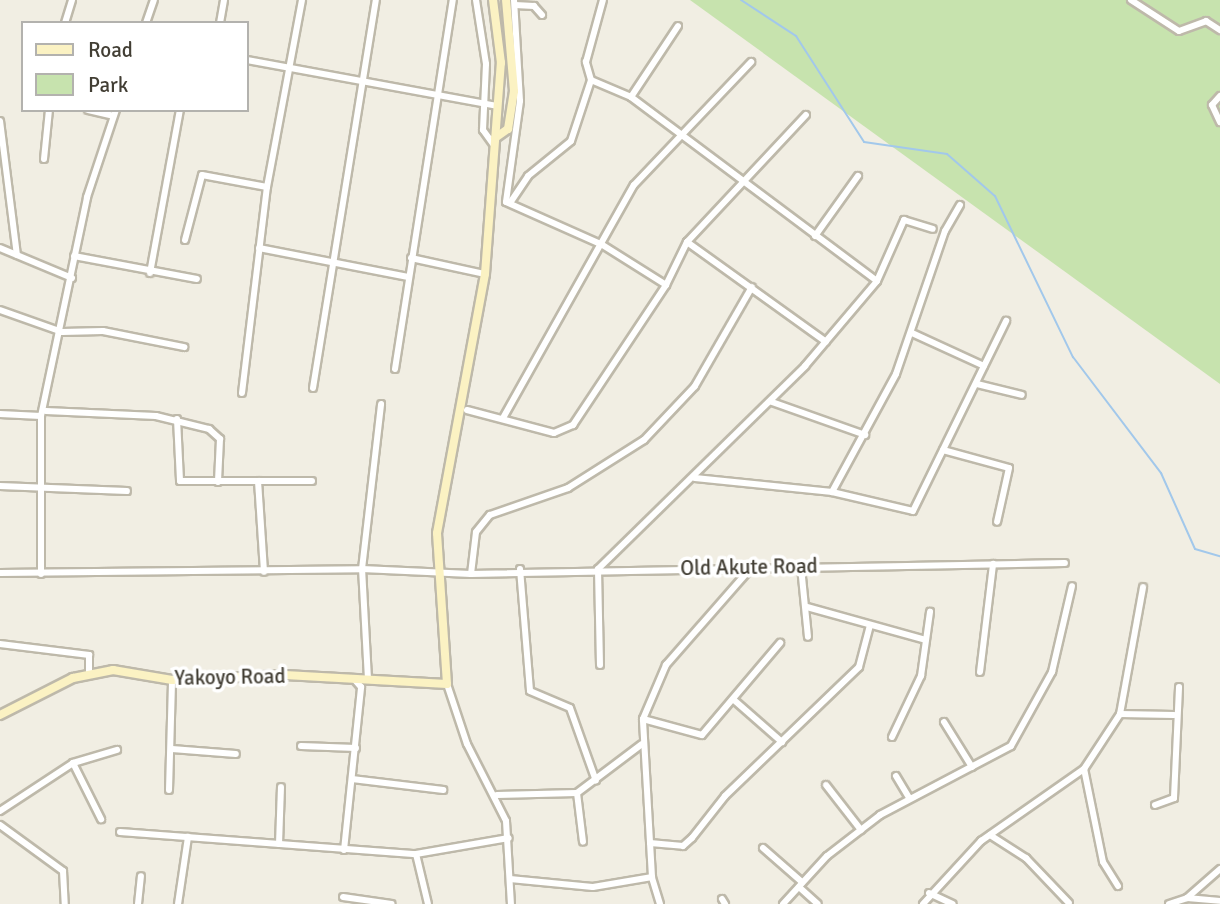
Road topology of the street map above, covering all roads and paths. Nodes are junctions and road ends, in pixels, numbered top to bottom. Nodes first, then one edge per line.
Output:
1 (72, 0) edge
2 (154, 0) edge
3 (224, 0) edge
4 (302, 0) edge
5 (376, 0) edge
6 (453, 0) edge
7 (476, 0) edge
8 (493, 0) edge
9 (506, 0) edge
10 (603, 0) edge
11 (1131, 0) edge
12 (515, 3) edge
13 (542, 15) dead end
14 (66, 21) edge
15 (147, 21) edge
16 (220, 21) edge
17 (678, 26) dead end
18 (1220, 30) edge
19 (248, 60) edge
20 (751, 62) dead end
21 (291, 67) junction
22 (591, 80) junction
23 (365, 81) junction
24 (437, 94) junction
25 (1220, 96) edge
26 (631, 97) junction
27 (486, 104) junction
28 (497, 106) junction
29 (49, 112) edge
30 (180, 112) edge
31 (115, 113) edge
32 (806, 115) dead end
33 (0, 121) edge
34 (1220, 122) edge
35 (678, 135) junction
36 (495, 142) junction
37 (1, 157) edge
38 (44, 159) dead end
39 (858, 176) dead end
40 (741, 180) junction
41 (267, 187) junction
42 (510, 204) junction
43 (960, 205) dead end
44 (933, 229) dead end
45 (815, 236) junction
46 (184, 240) dead end
47 (687, 242) junction
48 (601, 244) junction
49 (259, 247) junction
50 (0, 248) edge
51 (17, 255) junction
52 (74, 256) junction
53 (411, 258) junction
54 (334, 259) junction
55 (150, 273) junction
56 (485, 274) junction
57 (408, 276) junction
58 (72, 278) junction
59 (197, 279) dead end
60 (877, 281) junction
61 (666, 285) junction
62 (752, 287) junction
63 (0, 310) edge
64 (1006, 321) dead end
65 (62, 332) junction
66 (912, 333) junction
67 (826, 342) junction
68 (184, 347) dead end
69 (984, 366) junction
70 (395, 369) dead end
71 (978, 384) junction
72 (313, 388) dead end
73 (242, 393) dead end
74 (1022, 395) dead end
75 (772, 402) junction
76 (381, 404) dead end
77 (467, 410) dead end
78 (43, 413) junction
79 (0, 414) edge
80 (503, 418) junction
81 (177, 419) junction
82 (864, 435) junction
83 (943, 450) junction
84 (695, 478) junction
85 (258, 481) junction
86 (312, 481) dead end
87 (218, 482) junction
88 (0, 486) edge
89 (37, 486) junction
90 (127, 491) dead end
91 (832, 492) junction
92 (996, 522) dead end
93 (1065, 562) dead end
94 (993, 564) junction
95 (801, 567) junction
96 (751, 568) junction
97 (362, 569) junction
98 (435, 569) junction
99 (520, 569) junction
100 (598, 569) junction
101 (264, 572) junction
102 (0, 573) edge
103 (41, 574) junction
104 (471, 574) junction
105 (1072, 586) dead end
106 (1143, 587) dead end
107 (807, 607) junction
108 (930, 612) dead end
109 (870, 625) junction
110 (808, 637) dead end
111 (926, 640) junction
112 (780, 643) dead end
113 (0, 644) edge
114 (600, 664) dead end
115 (89, 672) junction
116 (980, 672) dead end
117 (354, 679) junction
118 (172, 680) junction
119 (368, 680) junction
120 (447, 684) junction
121 (1178, 687) dead end
122 (734, 700) junction
123 (1120, 714) junction
124 (0, 715) edge
125 (1174, 715) junction
126 (643, 719) junction
127 (944, 722) dead end
128 (892, 737) dead end
129 (782, 742) junction
130 (642, 744) junction
131 (301, 746) dead end
132 (356, 748) junction
133 (172, 749) junction
134 (117, 750) dead end
135 (236, 754) dead end
136 (73, 763) junction
137 (972, 767) junction
138 (1084, 769) junction
139 (896, 776) dead end
140 (352, 779) junction
141 (596, 781) junction
142 (826, 785) dead end
143 (281, 787) dead end
144 (169, 790) dead end
145 (443, 790) dead end
146 (577, 793) junction
147 (497, 795) junction
148 (909, 799) junction
149 (1155, 805) dead end
150 (0, 811) edge
151 (101, 819) dead end
152 (0, 825) edge
153 (860, 830) junction
154 (120, 832) dead end
155 (990, 835) junction
156 (188, 837) junction
157 (509, 838) junction
158 (583, 842) dead end
159 (650, 843) junction
160 (279, 844) junction
161 (763, 848) dead end
162 (344, 850) junction
163 (416, 854) junction
164 (1220, 869) edge
165 (141, 876) dead end
166 (652, 877) junction
167 (510, 879) junction
168 (800, 884) junction
169 (1118, 886) dead end
170 (929, 893) junction
171 (343, 897) dead end
172 (1187, 898) junction
173 (1220, 901) edge
174 (65, 904) edge
175 (138, 904) edge
176 (177, 904) edge
177 (392, 904) edge
178 (428, 904) edge
179 (511, 904) edge
180 (660, 904) edge
181 (783, 904) edge
182 (818, 904) edge
183 (923, 904) edge
184 (953, 904) edge
185 (1069, 904) edge
186 (1169, 904) edge

1 - 14 street
2 - 15 street
3 - 16 street
4 - 21 street
5 - 23 street
6 - 24 street
7 - 27 street
8 - 28 main road
9 - 36 main road
10 - 22 street
11 - 18 street
12 - 13 street
12 - 42 street
17 - 26 street
19 - 21 street
20 - 35 street
21 - 23 street
21 - 41 street
22 - 26 street
22 - 42 street
23 - 24 street
23 - 54 street
24 - 27 street
24 - 53 street
25 - 34 street
26 - 35 street
27 - 28 street
27 - 36 street
28 - 36 main road
29 - 38 street
30 - 55 street
31 - 52 street
32 - 40 street
33 - 37 street
35 - 40 street
35 - 48 street
36 - 56 main road
37 - 51 street
39 - 45 street
40 - 45 street
40 - 47 street
41 - 46 street
41 - 49 street
42 - 48 street
43 - 66 street
44 - 60 street
45 - 60 street
47 - 61 street
47 - 62 street
48 - 61 street
48 - 80 street
49 - 54 street
49 - 73 street
50 - 51 street
51 - 58 street
52 - 55 street
52 - 58 street
53 - 56 street
53 - 57 street
54 - 57 street
54 - 72 street
55 - 59 street
56 - 98 main road
57 - 70 street
58 - 65 street
60 - 67 street
61 - 80 street
62 - 67 street
62 - 104 street
63 - 65 street
64 - 69 street
65 - 68 street
65 - 78 street
66 - 69 street
66 - 82 street
67 - 75 street
69 - 71 street
71 - 74 street
71 - 83 street
75 - 82 street
75 - 84 street
76 - 97 street
77 - 80 street
78 - 79 street
78 - 81 street
78 - 89 street
81 - 87 street
81 - 87 street
82 - 91 street
83 - 91 street
83 - 92 street
84 - 91 street
84 - 100 street
85 - 86 street
85 - 87 street
85 - 101 street
88 - 89 street
89 - 90 street
89 - 103 street
93 - 94 street, Old Akute Road
94 - 95 street, Old Akute Road
94 - 116 street
95 - 96 street, Old Akute Road
95 - 107 street
96 - 100 street, Old Akute Road
96 - 126 street
97 - 98 street, Old Akute Road
97 - 101 street, Old Akute Road
97 - 119 street
98 - 104 street, Old Akute Road
98 - 120 main road
99 - 100 street, Old Akute Road
99 - 104 street, Old Akute Road
99 - 141 street
100 - 114 street
101 - 103 street, Old Akute Road
102 - 103 street, Old Akute Road
105 - 137 street
106 - 123 street
107 - 109 street
107 - 110 street
108 - 111 street
109 - 111 street
109 - 129 street
111 - 128 street
112 - 122 street
113 - 115 street
115 - 118 main road, Yakoyo Road
115 - 124 main road
117 - 118 main road, Yakoyo Road
117 - 119 main road, Yakoyo Road
117 - 132 street
118 - 133 street
119 - 120 main road, Yakoyo Road
120 - 147 street
121 - 125 street
122 - 126 street
122 - 129 street
123 - 125 street
123 - 138 street
125 - 149 street
126 - 130 street
127 - 137 street
129 - 159 street
130 - 141 street
130 - 159 street
131 - 132 street
132 - 140 street
133 - 135 street
133 - 144 street
134 - 136 street
136 - 150 street
136 - 151 street
137 - 148 street
138 - 155 street
138 - 169 street
139 - 148 street
140 - 145 street
140 - 162 street
141 - 146 street
142 - 153 street
143 - 160 street
146 - 147 street
146 - 158 street
147 - 157 street
148 - 153 street
152 - 174 street
153 - 168 street
154 - 156 street
155 - 170 street
155 - 185 street
156 - 160 street
156 - 176 street
157 - 163 street
157 - 167 street
159 - 166 street
160 - 162 street
161 - 168 street
162 - 163 street
163 - 178 street
164 - 172 street
165 - 175 street
166 - 167 street
166 - 180 street
167 - 179 street
168 - 181 street
168 - 182 street
170 - 183 street
170 - 184 street
171 - 177 street
172 - 173 street
172 - 186 street

